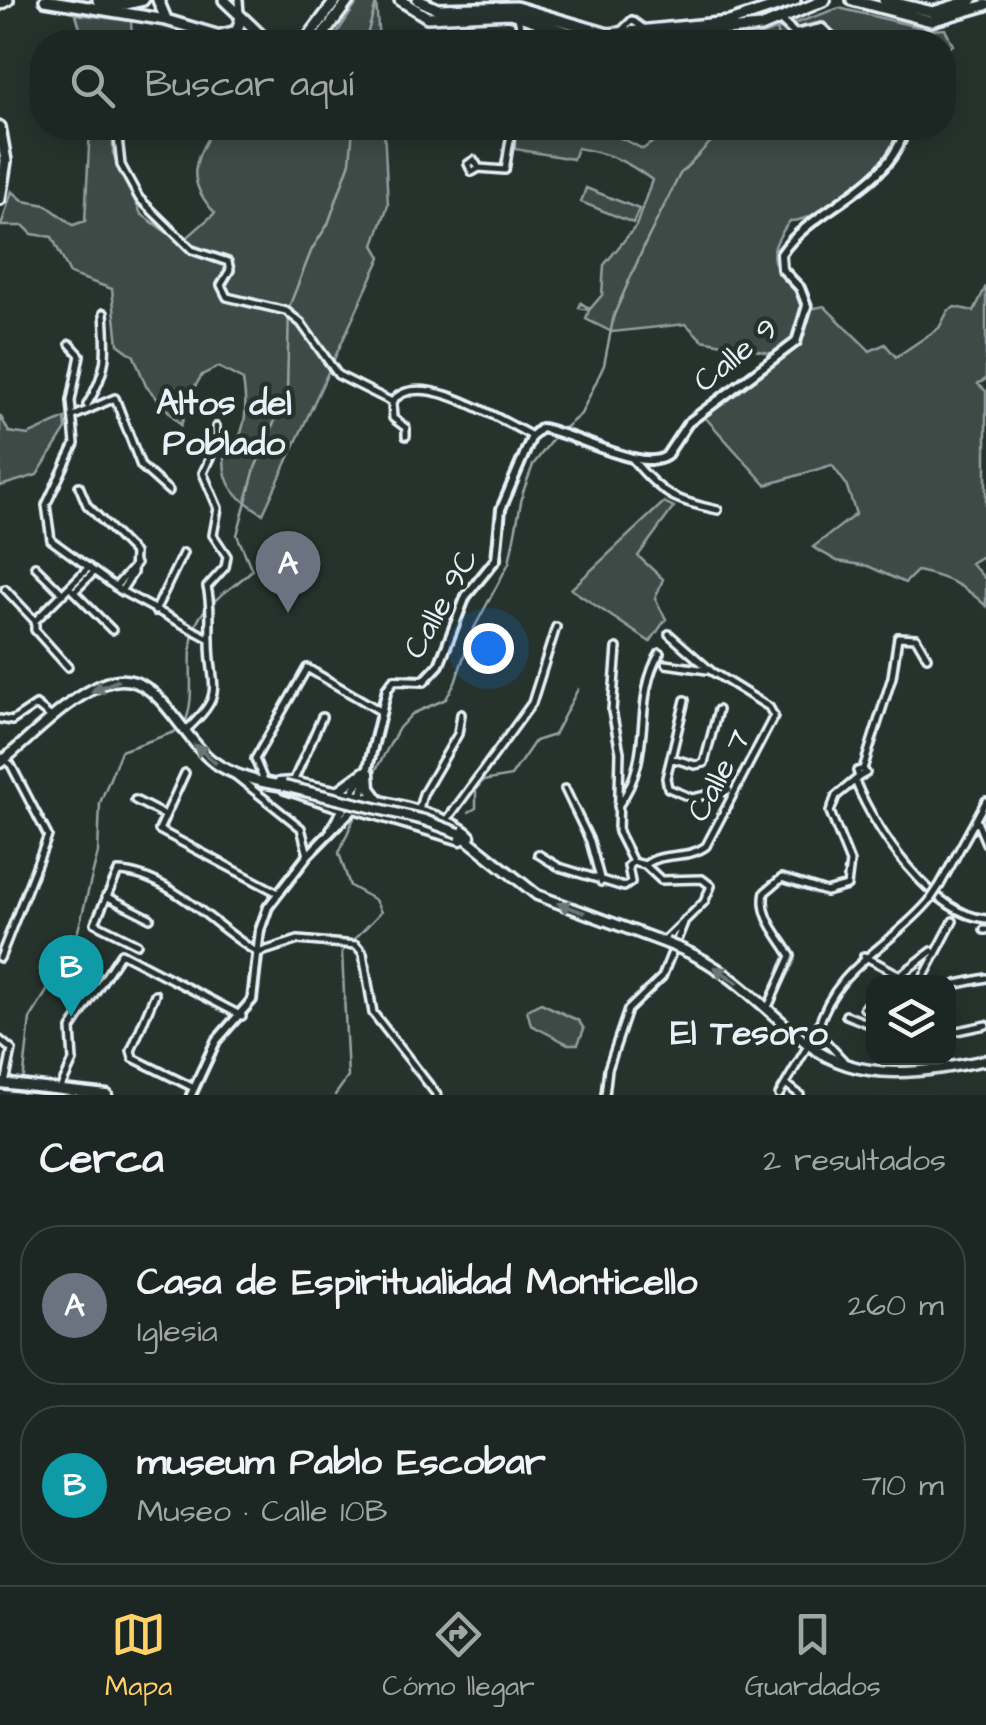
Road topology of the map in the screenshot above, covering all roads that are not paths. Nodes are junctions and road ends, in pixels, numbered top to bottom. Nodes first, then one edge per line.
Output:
1 (8, 0) edge
2 (46, 0) edge
3 (98, 0) edge
4 (143, 0) edge
5 (158, 0) edge
6 (224, 0) edge
7 (239, 0) edge
8 (336, 0) edge
9 (349, 0) edge
10 (400, 0) edge
11 (418, 0) edge
12 (794, 0) edge
13 (825, 0) edge
14 (852, 0) edge
15 (884, 0) edge
16 (972, 0) edge
17 (0, 4) edge
18 (986, 5) edge
19 (517, 15) junction
20 (241, 17) junction
21 (166, 20) junction
22 (780, 20) junction
23 (201, 30) edge
24 (238, 30) edge
25 (255, 30) edge
26 (315, 30) edge
27 (327, 30) edge
28 (521, 30) edge
29 (558, 30) edge
30 (582, 30) edge
31 (645, 30) edge
32 (723, 30) edge
33 (791, 30) edge
34 (0, 127) edge
35 (119, 140) edge
36 (510, 140) edge
37 (901, 140) edge
38 (479, 168) dead end
39 (0, 198) edge
40 (104, 313) dead end
41 (70, 344) dead end
42 (392, 402) junction
43 (86, 408) junction
44 (74, 416) junction
45 (216, 427) dead end
46 (406, 436) dead end
47 (532, 436) junction
48 (633, 460) junction
49 (79, 486) dead end
50 (168, 491) dead end
51 (718, 510) dead end
52 (183, 553) dead end
53 (35, 566) dead end
54 (91, 570) junction
55 (5, 589) dead end
56 (118, 589) junction
57 (72, 590) junction
58 (63, 594) junction
59 (155, 610) junction
60 (34, 621) junction
61 (556, 627) dead end
62 (112, 630) dead end
63 (669, 634) dead end
64 (210, 639) junction
65 (617, 648) dead end
66 (660, 652) dead end
67 (927, 657) dead end
68 (666, 664) dead end
69 (68, 667) dead end
70 (711, 671) junction
71 (686, 700) dead end
72 (718, 710) dead end
73 (382, 712) junction
74 (461, 714) dead end
75 (322, 717) dead end
76 (0, 719) edge
77 (53, 719) junction
78 (181, 730) junction
79 (670, 758) junction
80 (4, 761) edge
81 (0, 771) edge
82 (185, 773) dead end
83 (232, 773) junction
84 (367, 773) junction
85 (295, 779) junction
86 (858, 780) junction
87 (268, 784) junction
88 (284, 788) junction
89 (565, 790) dead end
90 (732, 790) junction
91 (336, 793) junction
92 (356, 797) junction
93 (135, 800) dead end
94 (986, 801) edge
95 (381, 803) junction
96 (617, 807) junction
97 (354, 808) junction
98 (344, 810) junction
99 (451, 811) junction
100 (983, 813) edge
101 (164, 815) junction
102 (416, 815) junction
103 (976, 819) junction
104 (445, 821) junction
105 (442, 831) junction
106 (329, 834) junction
107 (986, 844) edge
108 (480, 847) junction
109 (538, 854) dead end
110 (308, 855) junction
111 (633, 862) junction
112 (645, 865) junction
113 (602, 882) junction
114 (278, 893) junction
115 (106, 896) junction
116 (150, 918) dead end
117 (986, 918) edge
118 (685, 920) junction
119 (953, 921) dead end
120 (665, 943) junction
121 (138, 944) dead end
122 (936, 948) junction
123 (258, 954) junction
124 (864, 956) junction
125 (0, 958) edge
126 (900, 975) joint
127 (921, 975) edge
128 (986, 978) edge
129 (957, 984) dead end
130 (155, 994) dead end
131 (866, 1006) edge
132 (768, 1008) junction
133 (864, 1008) dead end
134 (846, 1015) dead end
135 (242, 1016) junction
136 (866, 1023) edge
137 (986, 1025) edge
138 (956, 1031) edge
139 (0, 1040) edge
140 (808, 1044) junction
141 (827, 1050) junction
142 (986, 1060) edge
143 (2, 1084) edge
144 (786, 1084) junction
145 (60, 1089) junction
146 (193, 1091) edge
147 (104, 1094) edge
148 (437, 1095) edge
149 (605, 1095) edge
150 (779, 1095) edge
151 (800, 1095) edge

1 - 17 main road
2 - 21 main road
3 - 4 main road
5 - 21 main road
6 - 20 main road
7 - 20 street
8 - 26 main road
9 - 27 main road
10 - 19 main road
11 - 30 main road
12 - 31 main road
13 - 22 main road
14 - 18 main road
15 - 16 main road
19 - 28 street
19 - 29 main road
20 - 24 main road
20 - 25 main road
21 - 23 main road
22 - 32 main road
22 - 33 street
34 - 39 main road
35 - 42 street
36 - 38 street
37 - 48 street, Calle 9
40 - 43 street
41 - 44 street
42 - 46 street
42 - 47 street
43 - 44 street
43 - 50 street
44 - 54 street
45 - 64 street
47 - 48 street
47 - 73 street, Calle 9C
48 - 51 street
49 - 56 street
52 - 59 street
53 - 58 street
54 - 56 street
54 - 57 street
55 - 60 street
56 - 59 street
57 - 58 street
57 - 62 street
58 - 60 street
59 - 64 street
60 - 69 street
61 - 99 street
63 - 70 street
64 - 78 street
65 - 96 street
66 - 96 street
67 - 86 street
68 - 70 street
70 - 90 street, Calle 7
71 - 79 street
72 - 79 street
73 - 84 street
73 - 87 street
74 - 102 street
75 - 85 street
76 - 77 street
78 -> 77 main road
77 - 80 main road
83 -> 78 main road
79 - 90 street
80 - 81 street
80 - 125 street
82 - 101 street
83 - 87 main road
83 - 110 street
84 - 91 main road
84 - 92 street
84 - 95 main road
85 - 87 main road
85 - 91 main road
86 - 117 street
86 - 132 street
87 - 88 main road
88 - 98 street
88 - 108 main road, bridge
89 - 113 street
90 - 112 street, Calle 7
91 - 92 main road
92 - 95 main road
92 - 97 street
92 - 98 street
93 - 101 street
94 - 100 street
95 - 102 main road
96 - 111 street
97 - 102 main road
97 - 106 street
98 - 106 street
99 - 102 street
99 - 104 street
100 - 103 street
101 - 114 street
102 - 104 main road
102 - 105 main road
103 - 107 street
103 - 124 street, bridge
104 - 105 street
104 - 108 main road
105 - 108 main road
106 - 110 street
120 -> 108 main road
109 - 113 street
110 - 114 street
111 - 112 street
111 - 113 street
112 - 118 street
114 - 123 street
115 - 116 street
115 - 121 street
115 - 123 street
118 - 120 street
118 - 149 street
119 - 122 street
132 -> 120 main road, bridge
122 - 126 street
122 - 127 street
123 - 135 street
123 - 148 street
124 - 126 street
124 - 141 street
128 - 129 street
130 - 146 street
131 - 133 street
132 - 140 main road
134 - 136 street
135 - 145 street
135 - 146 street
137 - 138 street
139 - 143 street
140 - 141 main road
140 - 144 street
141 - 142 main road
143 - 145 main road
144 - 150 street
144 - 151 street
145 - 147 main road

